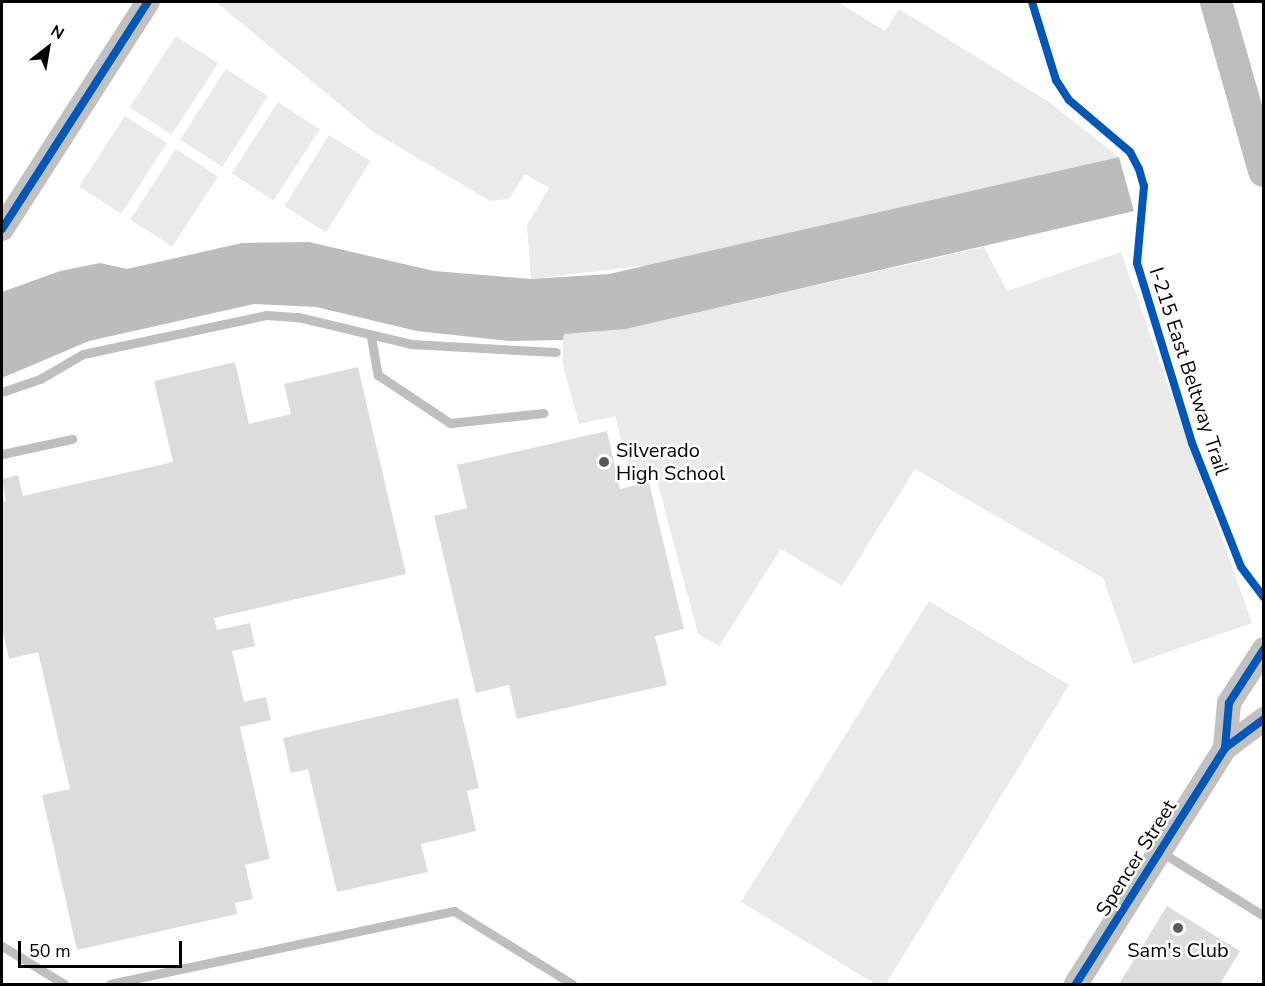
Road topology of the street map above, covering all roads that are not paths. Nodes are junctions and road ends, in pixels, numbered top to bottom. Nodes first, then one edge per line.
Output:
1 (148, 2) edge
2 (1216, 2) edge
3 (1263, 171) edge
4 (2, 230) edge
5 (372, 337) junction
6 (555, 352) dead end
7 (2, 392) edge
8 (543, 413) dead end
9 (72, 439) dead end
10 (2, 454) edge
11 (1263, 649) edge
12 (1263, 719) edge
13 (1225, 748) junction
14 (1160, 851) junction
15 (1263, 916) edge
16 (2, 946) edge
17 (136, 982) edge
18 (64, 984) edge
19 (110, 984) edge
20 (572, 984) edge
21 (1076, 984) edge

1 - 4 main road
2 - 3 highway
5 - 6 lane
5 - 7 lane
5 - 8 lane
9 - 10 lane
11 - 13 main road, Spencer Street
12 - 13 main road, Spencer Street
13 - 14 main road, Spencer Street
14 - 15 lane
14 - 21 main road, Spencer Street
16 - 18 lane
17 - 19 lane
17 - 20 lane

